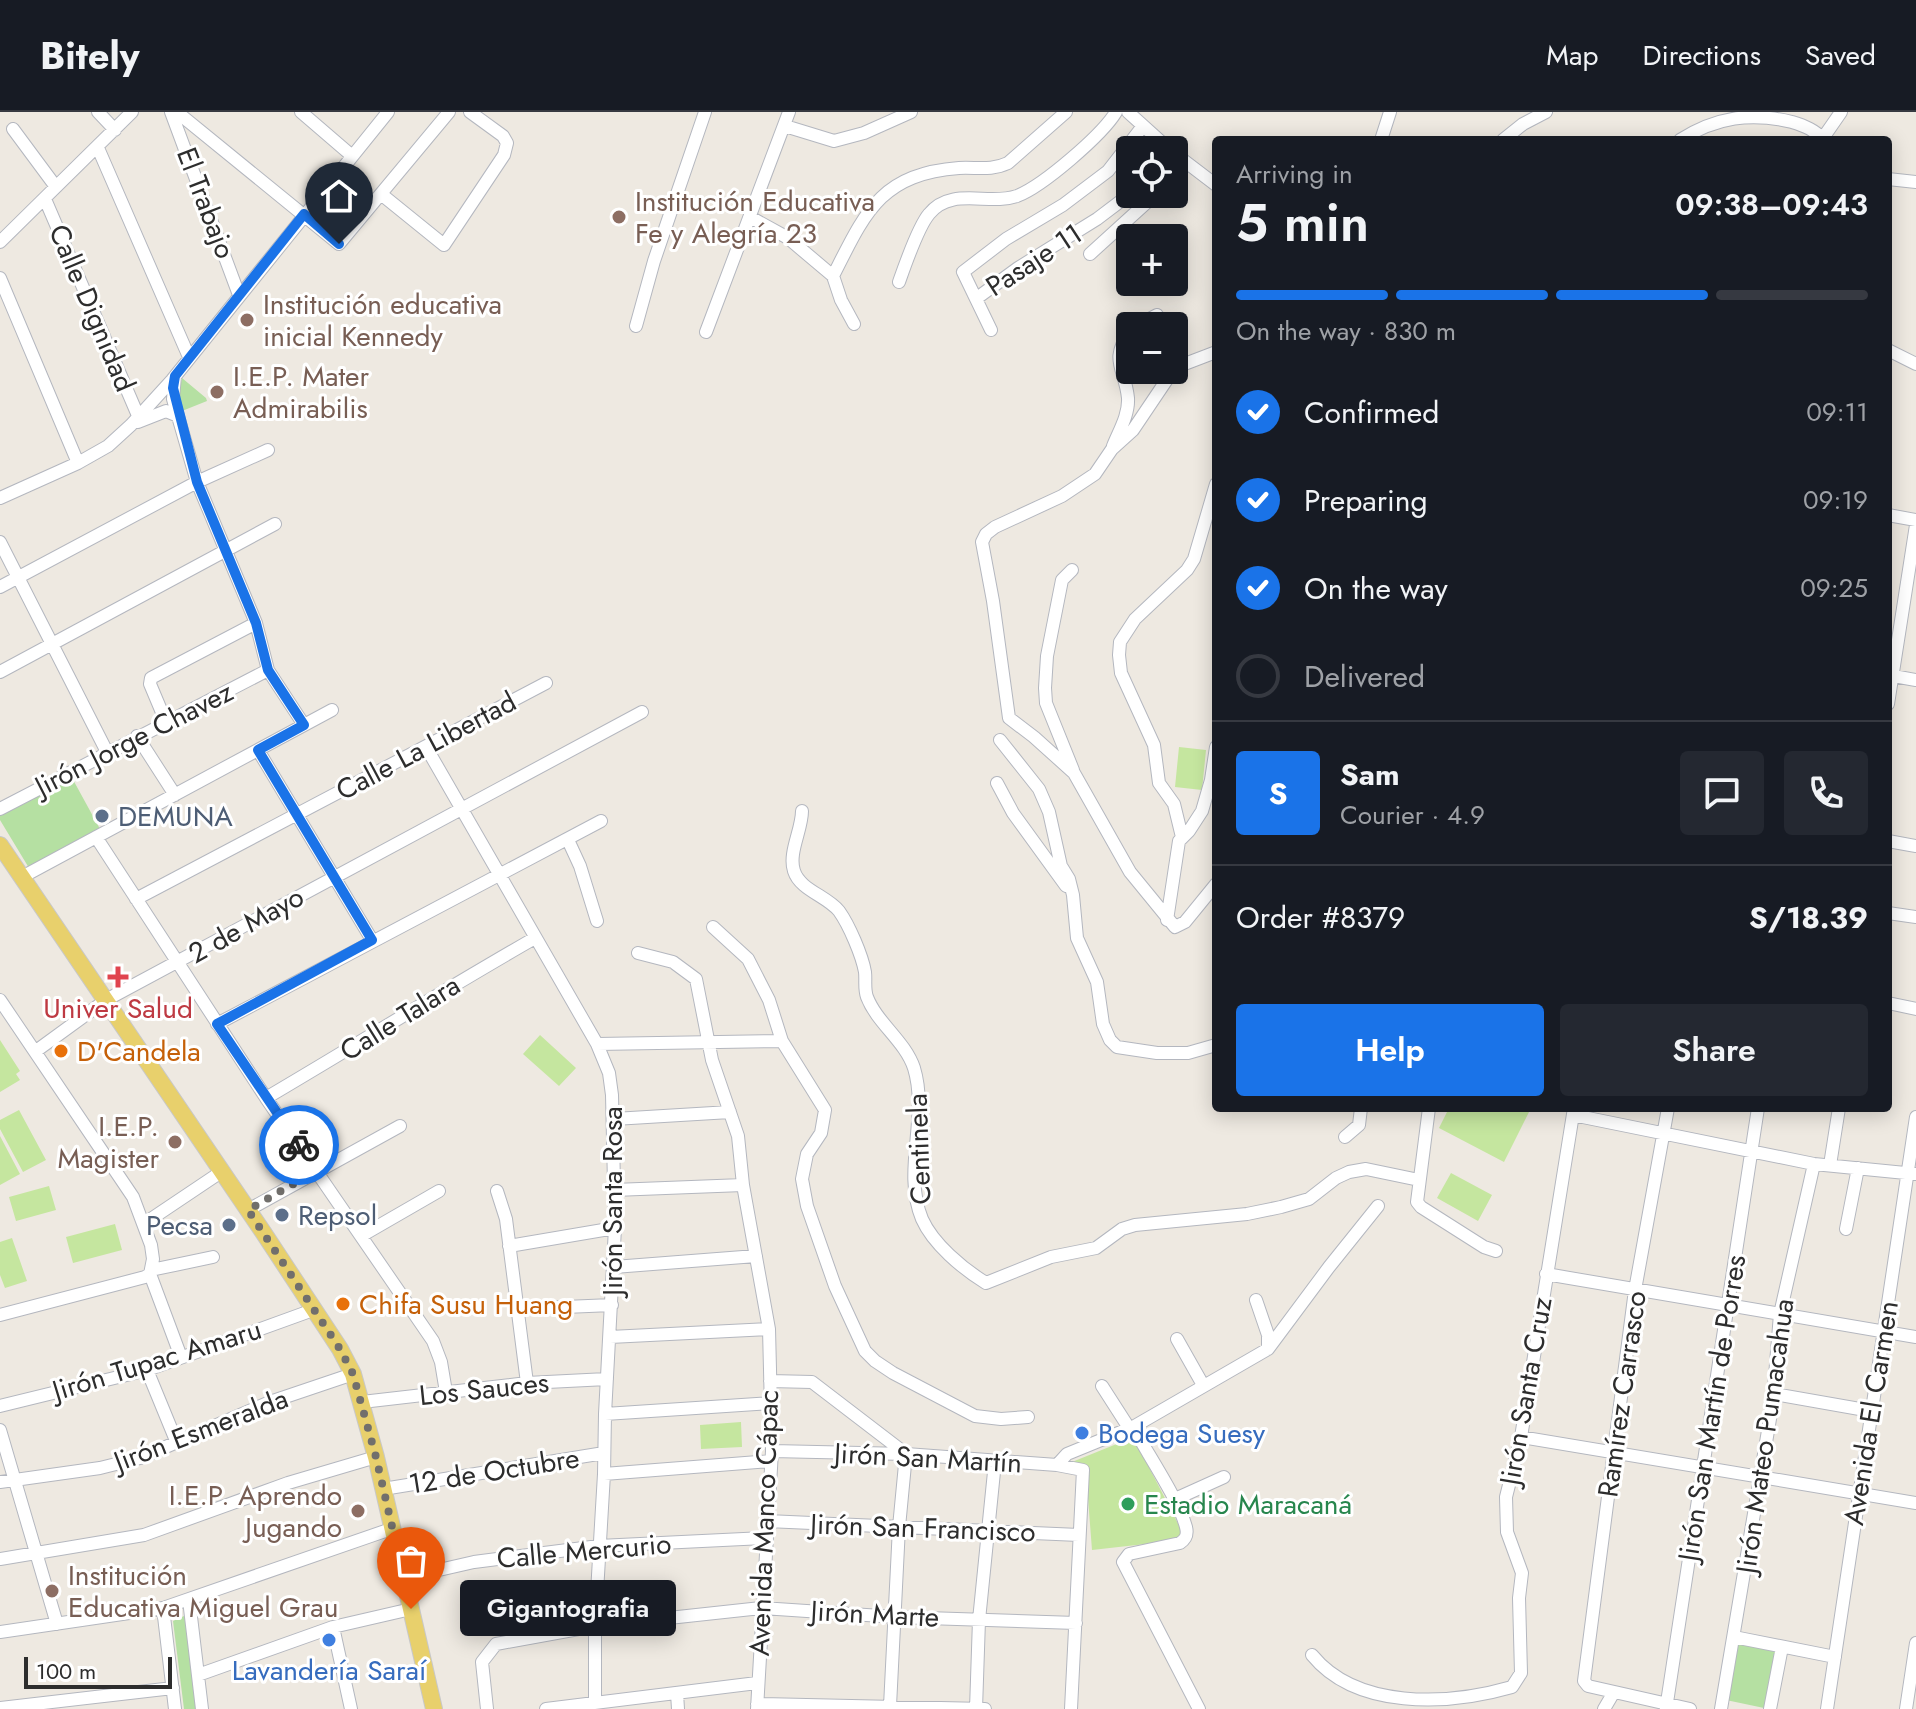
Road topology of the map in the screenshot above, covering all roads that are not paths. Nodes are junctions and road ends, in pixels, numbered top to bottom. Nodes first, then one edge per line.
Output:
1 (98, 112) edge
2 (132, 112) edge
3 (174, 112) edge
4 (301, 112) edge
5 (388, 112) edge
6 (449, 112) edge
7 (470, 112) edge
8 (705, 112) edge
9 (789, 112) edge
10 (911, 112) edge
11 (1066, 112) edge
12 (1116, 112) edge
13 (1128, 112) edge
14 (1390, 112) edge
15 (1546, 112) edge
16 (1841, 112) edge
17 (785, 126) junction
18 (1143, 126) junction
19 (13, 129) dead end
20 (115, 130) junction
21 (1153, 136) edge
22 (1382, 136) edge
23 (1508, 136) edge
24 (1687, 136) edge
25 (1820, 136) edge
26 (1825, 136) edge
27 (98, 148) junction
28 (351, 155) junction
29 (1188, 167) edge
30 (1892, 179) edge
31 (1212, 182) edge
32 (1916, 182) edge
33 (56, 187) junction
34 (381, 194) junction
35 (45, 199) junction
36 (1116, 205) edge
37 (1138, 208) edge
38 (304, 214) junction
39 (750, 217) junction
40 (0, 242) edge
41 (1090, 254) dead end
42 (833, 276) junction
43 (0, 278) edge
44 (899, 282) dead end
45 (239, 295) junction
46 (977, 298) junction
47 (854, 324) dead end
48 (636, 326) dead end
49 (991, 330) dead end
50 (706, 332) dead end
51 (1892, 352) edge
52 (1212, 354) edge
53 (189, 357) junction
54 (1916, 364) edge
55 (175, 376) junction
56 (1124, 384) edge
57 (178, 416) junction
58 (135, 421) junction
59 (1112, 449) junction
60 (268, 450) dead end
61 (78, 463) junction
62 (197, 482) junction
63 (0, 498) edge
64 (1212, 498) edge
65 (1892, 516) edge
66 (1916, 522) edge
67 (275, 524) dead end
68 (0, 542) edge
69 (227, 549) junction
70 (1072, 570) dead end
71 (17, 578) junction
72 (0, 587) edge
73 (256, 623) junction
74 (53, 644) junction
75 (1892, 663) edge
76 (268, 670) junction
77 (0, 672) edge
78 (1892, 675) edge
79 (1916, 680) edge
80 (546, 683) dead end
81 (332, 710) dead end
82 (642, 712) dead end
83 (166, 722) junction
84 (304, 725) junction
85 (137, 736) junction
86 (1000, 740) dead end
87 (426, 747) junction
88 (258, 750) junction
89 (107, 752) junction
90 (1074, 773) junction
91 (1212, 773) edge
92 (997, 783) dead end
93 (175, 795) junction
94 (461, 808) junction
95 (0, 809) edge
96 (802, 811) dead end
97 (297, 815) junction
98 (601, 821) dead end
99 (96, 837) junction
100 (1182, 837) junction
101 (568, 840) junction
102 (1892, 842) edge
103 (0, 845) edge
104 (1916, 846) edge
105 (499, 874) junction
106 (22, 877) junction
107 (333, 877) junction
108 (1212, 889) edge
109 (1073, 895) junction
110 (136, 899) junction
111 (1892, 914) edge
112 (1916, 917) edge
113 (1167, 920) junction
114 (597, 921) dead end
115 (713, 927) dead end
116 (535, 938) junction
117 (372, 940) junction
118 (638, 953) dead end
119 (177, 962) junction
120 (0, 1000) edge
121 (106, 1000) junction
122 (1892, 1004) edge
123 (1916, 1009) edge
124 (217, 1024) junction
125 (782, 1041) junction
126 (708, 1042) junction
127 (597, 1044) junction
128 (1212, 1046) edge
129 (36, 1051) junction
130 (266, 1098) junction
131 (730, 1112) junction
132 (1361, 1112) edge
133 (1428, 1112) edge
134 (1574, 1112) edge
135 (1578, 1112) edge
136 (1668, 1112) edge
137 (1757, 1112) edge
138 (1838, 1112) edge
139 (1916, 1117) edge
140 (614, 1119) junction
141 (400, 1126) dead end
142 (1665, 1133) junction
143 (1345, 1137) dead end
144 (1752, 1152) junction
145 (1814, 1164) junction
146 (1830, 1165) junction
147 (1858, 1168) junction
148 (316, 1171) junction
149 (221, 1172) junction
150 (1912, 1173) edge
151 (1419, 1180) junction
152 (743, 1185) junction
153 (614, 1190) junction
154 (439, 1191) dead end
155 (497, 1191) dead end
156 (1378, 1206) dead end
157 (248, 1210) junction
158 (145, 1223) junction
159 (615, 1228) junction
160 (1846, 1229) dead end
161 (361, 1236) junction
162 (509, 1246) junction
163 (1496, 1251) dead end
164 (756, 1256) junction
165 (213, 1257) dead end
166 (614, 1267) junction
167 (150, 1272) junction
168 (1546, 1274) junction
169 (1635, 1290) junction
170 (1256, 1300) dead end
171 (612, 1305) junction
172 (1728, 1305) junction
173 (518, 1309) junction
174 (313, 1310) junction
175 (1780, 1314) junction
176 (0, 1315) edge
177 (769, 1329) junction
178 (1883, 1332) junction
179 (610, 1337) junction
180 (1916, 1337) edge
181 (1177, 1339) dead end
182 (1268, 1349) junction
183 (181, 1357) junction
184 (147, 1370) junction
185 (353, 1374) junction
186 (607, 1379) junction
187 (770, 1381) junction
188 (527, 1383) junction
189 (1203, 1385) junction
190 (1102, 1386) dead end
191 (446, 1392) junction
192 (1774, 1394) junction
193 (362, 1402) junction
194 (770, 1403) junction
195 (0, 1406) edge
196 (1871, 1411) junction
197 (605, 1414) junction
198 (1028, 1417) dead end
199 (1131, 1428) junction
200 (0, 1430) edge
201 (1521, 1437) junction
202 (177, 1443) junction
203 (1614, 1452) junction
204 (604, 1453) junction
205 (906, 1454) junction
206 (771, 1456) junction
207 (376, 1457) junction
208 (995, 1462) junction
209 (1057, 1465) junction
210 (1701, 1467) junction
211 (604, 1474) junction
212 (1224, 1477) dead end
213 (1762, 1477) junction
214 (15, 1480) junction
215 (0, 1482) edge
216 (383, 1489) junction
217 (1858, 1493) junction
218 (1173, 1500) junction
219 (1916, 1503) edge
220 (767, 1521) junction
221 (899, 1527) junction
222 (391, 1529) junction
223 (989, 1530) junction
224 (1079, 1535) junction
225 (766, 1538) junction
226 (599, 1546) junction
227 (36, 1555) junction
228 (0, 1559) edge
229 (404, 1578) junction
230 (189, 1600) junction
231 (163, 1608) junction
232 (761, 1608) junction
233 (411, 1609) junction
234 (896, 1617) junction
235 (979, 1620) junction
236 (1076, 1623) junction
237 (57, 1624) junction
238 (595, 1626) junction
239 (333, 1627) junction
240 (0, 1632) edge
241 (1734, 1637) junction
242 (1916, 1643) edge
243 (1782, 1647) junction
244 (1312, 1655) dead end
245 (1835, 1657) junction
246 (1914, 1669) edge
247 (198, 1675) junction
248 (757, 1683) junction
249 (173, 1688) junction
250 (1614, 1692) junction
251 (677, 1693) junction
252 (595, 1703) junction
253 (890, 1706) junction
254 (1666, 1706) edge
255 (757, 1707) edge
256 (0, 1708) edge
257 (554, 1708) edge
258 (175, 1709) edge
259 (202, 1709) edge
260 (351, 1709) edge
261 (434, 1709) edge
262 (487, 1709) edge
263 (678, 1709) edge
264 (924, 1709) edge
265 (976, 1709) edge
266 (985, 1709) edge
267 (1071, 1709) edge
268 (1199, 1709) edge
269 (1604, 1709) edge
270 (1690, 1709) edge
271 (1721, 1709) edge
272 (1770, 1709) edge
273 (1827, 1709) edge
274 (1906, 1709) edge

1 - 20 street
2 - 20 street
3 - 38 street
3 - 45 street, El Trabajo
4 - 28 street
5 - 28 street
6 - 34 street
7 - 34 street
8 - 48 street
9 - 17 street
10 - 17 street
11 - 42 street
12 - 44 street
13 - 18 street
14 - 22 street
15 - 23 street
16 - 26 street
17 - 39 street
18 - 21 street
18 - 46 street
19 - 33 street
20 - 27 street
24 - 25 street
27 - 33 street
27 - 53 street
28 - 38 street
29 - 31 street
30 - 32 street
33 - 35 street
34 - 38 street
35 - 40 street
35 - 58 street, Calle Dignidad
36 - 46 street, Pasaje 11
37 - 41 street
38 - 45 street
39 - 42 street
39 - 50 street
42 - 47 street
43 - 61 street
45 - 53 street
46 - 49 street
51 - 54 street
52 - 59 street
53 - 55 street
55 - 57 street
55 - 58 street
56 - 59 street
57 - 58 street
57 - 62 street
58 - 61 street
59 - 90 street
60 - 62 street
61 - 63 street
62 - 69 street
62 - 71 street
64 - 100 street
65 - 66 street
66 - 75 street
67 - 69 street
68 - 71 street
69 - 73 street
69 - 74 street
70 - 90 street
71 - 72 street
71 - 74 street
73 - 76 street
73 - 83 street
74 - 77 street
74 - 89 street
76 - 83 street, Jirón Jorge Chavez
76 - 84 street
78 - 79 street
80 - 87 street, Calle La Libertad
81 - 84 street
82 - 94 street, 2 de Mayo
83 - 85 street, Jirón Jorge Chavez
84 - 88 street
85 - 89 street, Jirón Jorge Chavez
85 - 93 street
86 - 109 street
87 - 94 street, Jirón Santa Rosa
87 - 97 street, Calle La Libertad
88 - 93 street
88 - 97 street
89 - 95 street, Jirón Jorge Chavez
90 - 113 street
91 - 100 street
92 - 109 street
93 - 99 street
94 - 105 street, Jirón Santa Rosa
94 - 107 street, 2 de Mayo
96 - 151 street, Centinela
97 - 107 street
97 - 110 street, Calle La Libertad
98 - 101 street
99 - 106 street
99 - 110 street
100 - 113 street
101 - 105 street
101 - 114 street
102 - 104 street
103 - 106 main road
105 - 116 street, Jirón Santa Rosa
105 - 117 street
106 - 121 main road
107 - 117 street
107 - 119 street, 2 de Mayo
108 - 113 street
109 - 128 street
110 - 119 street
111 - 112 street
115 - 125 street
116 - 127 street, Jirón Santa Rosa
116 - 130 street, Calle Talara
117 - 124 street
118 - 126 street, Avenida Manco Cápac
119 - 121 street, 2 de Mayo
119 - 124 street
120 - 129 street
121 - 129 street, 2 de Mayo
121 - 149 main road
122 - 123 street
124 - 130 street
125 - 126 street
125 - 198 street
126 - 127 street
126 - 131 street, Avenida Manco Cápac
127 - 140 street, Jirón Santa Rosa
129 - 158 street
130 - 148 street
131 - 140 street
131 - 152 street, Avenida Manco Cápac
132 - 143 street
133 - 151 street
134 - 168 street, Jirón Santa Cruz
135 - 142 street
136 - 142 street, Ramírez Carrasco
137 - 144 street, Jirón San Martín de Porres
138 - 146 street
139 - 150 street, Avenida El Carmen
140 - 153 street, Jirón Santa Rosa
141 - 148 street
142 - 144 street
142 - 169 street, Ramírez Carrasco
144 - 145 street
144 - 172 street, Jirón San Martín de Porres
145 - 146 street
145 - 175 street, Jirón Mateo Pumacahua
146 - 147 street
147 - 150 street
147 - 160 street
148 - 157 street
148 - 161 street
149 - 157 main road
149 - 158 street
150 - 178 street, Avenida El Carmen
151 - 163 street
152 - 153 street
152 - 164 street, Avenida Manco Cápac
153 - 159 street, Jirón Santa Rosa
154 - 161 street
155 - 162 street
156 - 182 street
157 - 174 main road
158 - 167 street
159 - 162 street
159 - 166 street, Jirón Santa Rosa
161 - 191 street
162 - 173 street
164 - 166 street
164 - 177 street, Avenida Manco Cápac
165 - 167 street
166 - 171 street, Jirón Santa Rosa
167 - 176 street
167 - 183 street
168 - 169 street
168 - 201 street, Jirón Santa Cruz
169 - 172 street
169 - 203 street, Ramírez Carrasco
170 - 182 street
171 - 173 street
171 - 179 street, Jirón Santa Rosa
172 - 175 street
172 - 210 street, Jirón San Martín de Porres
173 - 188 street
174 - 183 street, Jirón Tupac Amaru
174 - 185 main road
175 - 178 street
175 - 192 street, Jirón Mateo Pumacahua
177 - 179 street
177 - 187 street, Avenida Manco Cápac
178 - 180 street
178 - 196 street, Avenida El Carmen
179 - 186 street, Jirón Santa Rosa
181 - 189 street
182 - 189 street
183 - 184 street, Jirón Tupac Amaru
184 - 195 street, Jirón Tupac Amaru
184 - 202 street
185 - 193 main road
185 - 202 street, Jirón Esmeralda
186 - 188 street, Los Sauces
186 - 197 street, Jirón Santa Rosa
187 - 194 street, Avenida Manco Cápac
187 - 205 street
188 - 191 street, Los Sauces
189 - 199 street
190 - 199 street
191 - 193 street, Los Sauces
192 - 196 street
192 - 213 street, Jirón Mateo Pumacahua
193 - 207 main road
194 - 197 street
194 - 206 street, Avenida Manco Cápac
196 - 217 street, Avenida El Carmen
197 - 204 street, Jirón Santa Rosa
199 - 209 street
199 - 218 street
200 - 214 street
201 - 203 street
201 - 244 street, Jirón Santa Cruz
202 - 214 street, Jirón Esmeralda
203 - 210 street
203 - 250 street, Ramírez Carrasco
204 - 211 street, Jirón Santa Rosa
204 - 216 street, 12 de Octubre
205 - 206 street, Jirón San Martín
205 - 208 street, Jirón San Martín
205 - 221 street
206 - 211 street, Jirón San Martín
206 - 220 street, Avenida Manco Cápac
207 - 216 main road
207 - 227 street
208 - 209 street, Jirón San Martín
208 - 223 street
209 - 224 street, Jirón San Martín
210 - 213 street
210 - 254 street, Jirón San Martín de Porres
211 - 226 street, Jirón Santa Rosa
212 - 218 street
213 - 217 street
213 - 241 street, Jirón Mateo Pumacahua
214 - 215 street, Jirón Esmeralda
214 - 227 street
216 - 222 main road
217 - 219 street
217 - 245 street, Avenida El Carmen
218 - 268 street
220 - 221 street, Jirón San Francisco
220 - 225 street, Avenida Manco Cápac
221 - 223 street, Jirón San Francisco
221 - 234 street
222 - 229 main road
222 - 230 street
223 - 224 street, Jirón San Francisco
223 - 235 street
224 - 236 street
225 - 226 street, Calle Mercurio
225 - 232 street, Avenida Manco Cápac
226 - 229 street, Calle Mercurio
226 - 238 street, Jirón Santa Rosa
227 - 228 street
227 - 237 street
229 - 233 main road
230 - 231 street
230 - 247 street
231 - 237 street
231 - 249 street
232 - 234 street, Jirón Marte
232 - 238 street, Jirón Marte
232 - 248 street, Avenida Manco Cápac
233 - 239 street
233 - 261 main road
234 - 235 street, Jirón Marte
234 - 253 street
235 - 236 street, Jirón Marte
235 - 265 street
236 - 267 street
237 - 240 street
238 - 252 street, Jirón Santa Rosa
238 - 262 street, Jirón Marte
239 - 247 street
239 - 260 street
241 - 243 street
241 - 271 street, Jirón Mateo Pumacahua
242 - 246 street
243 - 245 street
243 - 272 street
245 - 273 street, Avenida El Carmen
246 - 274 street
247 - 259 street
248 - 251 street
248 - 255 street, Avenida Manco Cápac
249 - 256 street
249 - 258 street
250 - 254 street
250 - 269 street
251 - 252 street
251 - 263 street
252 - 257 street
253 - 255 street
253 - 264 street
254 - 270 street
264 - 265 street
265 - 266 street

